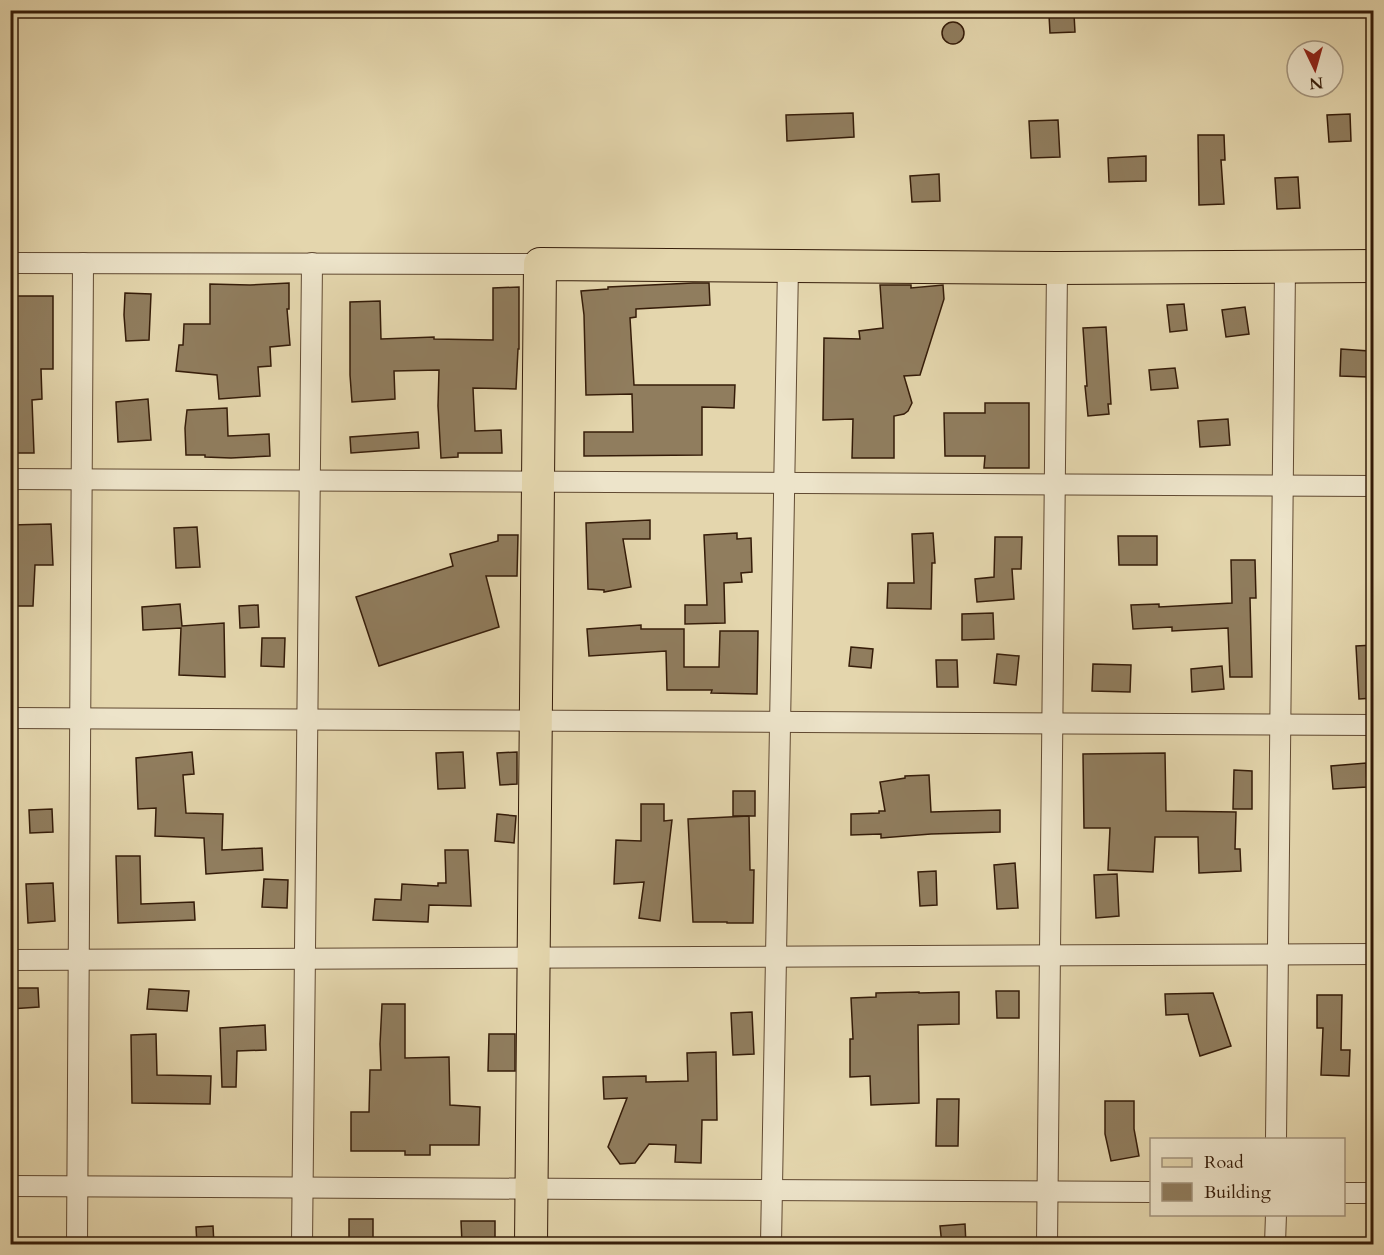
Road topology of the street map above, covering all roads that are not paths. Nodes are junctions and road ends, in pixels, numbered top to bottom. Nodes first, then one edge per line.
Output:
1 (10, 263) edge
2 (83, 263) junction
3 (312, 263) junction
4 (540, 264) junction
5 (788, 266) junction
6 (1374, 266) edge
7 (1057, 267) junction
8 (1285, 267) junction
9 (10, 479) edge
10 (82, 479) junction
11 (310, 480) junction
12 (538, 482) junction
13 (784, 483) junction
14 (1055, 484) junction
15 (1282, 486) junction
16 (1374, 486) edge
17 (10, 718) edge
18 (81, 718) junction
19 (307, 719) junction
20 (536, 721) junction
21 (780, 722) junction
22 (1052, 723) junction
23 (1280, 724) junction
24 (1374, 725) edge
25 (1278, 954) junction
26 (1374, 954) edge
27 (1050, 956) junction
28 (776, 957) junction
29 (533, 958) junction
30 (305, 959) junction
31 (10, 960) edge
32 (79, 960) junction
33 (1276, 1138) edge
34 (10, 1186) edge
35 (78, 1186) junction
36 (303, 1187) junction
37 (531, 1188) junction
38 (772, 1190) junction
39 (1048, 1191) junction
40 (1150, 1192) edge
41 (1345, 1193) edge
42 (1374, 1193) edge
43 (1276, 1216) edge
44 (77, 1245) edge
45 (302, 1245) edge
46 (531, 1245) edge
47 (771, 1245) edge
48 (1047, 1245) edge
49 (1275, 1245) edge

1 - 2 street
2 - 3 street
2 - 10 street
3 - 4 street
3 - 11 street
4 - 5 main road
4 - 12 main road
5 - 7 main road
5 - 13 street
6 - 8 main road
7 - 8 main road
7 - 14 street
8 - 15 street
9 - 10 street
10 - 11 street
10 - 18 street
11 - 12 street
11 - 19 street
12 - 13 street
12 - 20 main road
13 - 14 street
13 - 21 street
14 - 15 street
14 - 22 street
15 - 16 street
15 - 23 street
17 - 18 street
18 - 19 street
18 - 32 street
19 - 20 street
19 - 30 street
20 - 21 street
20 - 29 main road
21 - 22 street
21 - 28 street
22 - 23 street
22 - 27 street
23 - 24 street
23 - 25 street
25 - 26 street
25 - 27 street
25 - 33 street
27 - 28 street
27 - 39 street
28 - 29 street
28 - 38 street
29 - 30 street
29 - 37 main road
30 - 32 street
30 - 36 street
31 - 32 street
32 - 35 street
34 - 35 street
35 - 36 street
35 - 44 street
36 - 37 street
36 - 45 street
37 - 38 street
37 - 46 main road
38 - 39 street
38 - 47 street
39 - 40 street
39 - 48 street
41 - 42 street
43 - 49 street

